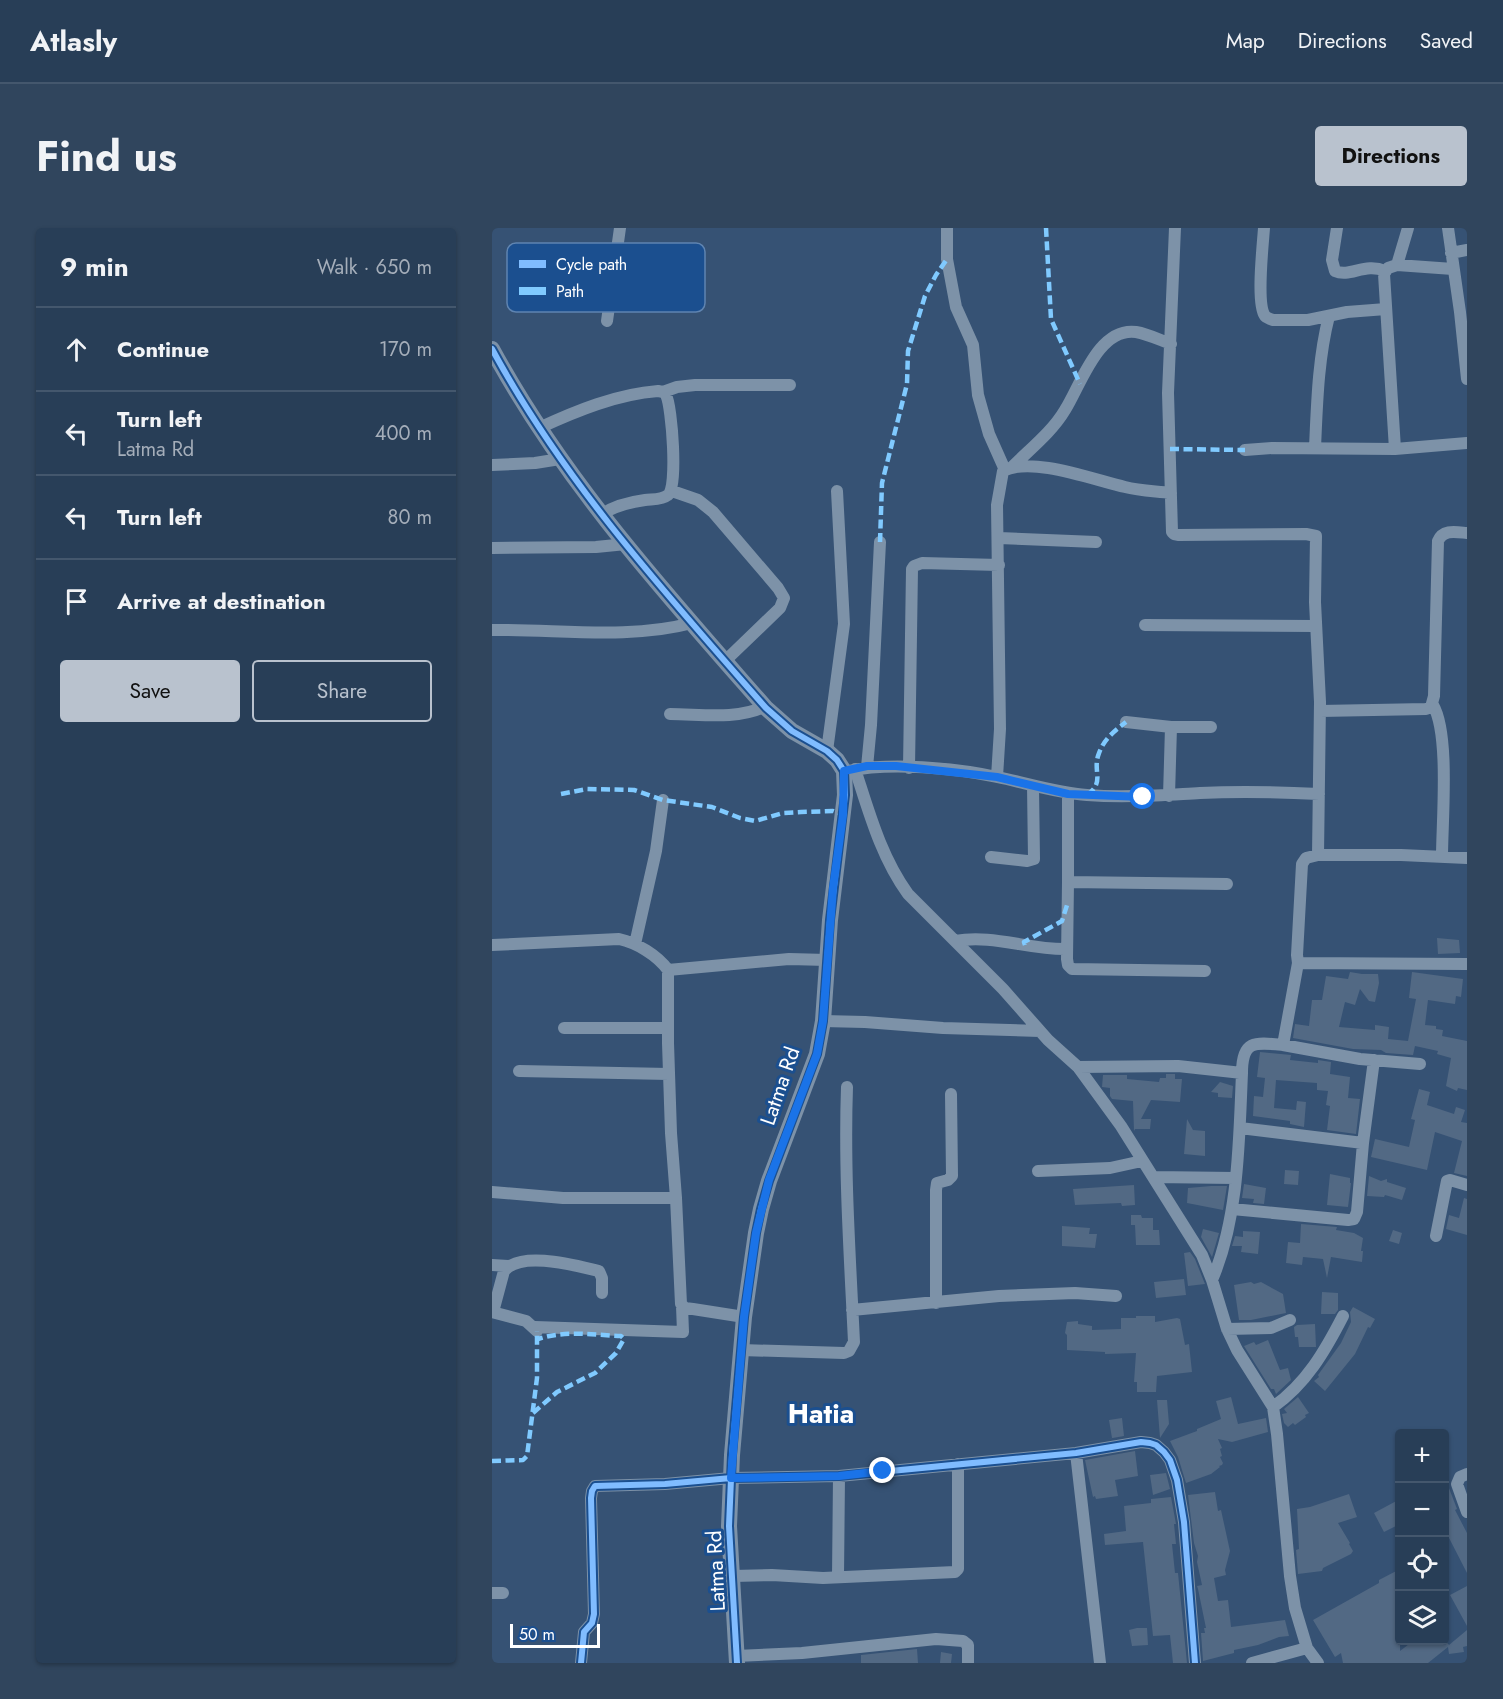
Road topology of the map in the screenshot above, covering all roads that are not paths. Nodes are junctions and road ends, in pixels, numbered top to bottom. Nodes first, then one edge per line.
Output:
1 (620, 228) edge
2 (947, 228) edge
3 (1175, 228) edge
4 (1264, 228) edge
5 (1337, 228) edge
6 (1408, 228) edge
7 (1448, 228) edge
8 (618, 243) edge
9 (1467, 250) edge
10 (1451, 254) junction
11 (1391, 268) junction
12 (1453, 269) junction
13 (1462, 289) edge
14 (1386, 309) junction
15 (608, 312) edge
16 (1329, 316) junction
17 (607, 321) dead end
18 (1171, 344) junction
19 (492, 349) edge
20 (1466, 356) edge
21 (1467, 379) edge
22 (790, 385) dead end
23 (663, 392) junction
24 (539, 428) junction
25 (1467, 443) edge
26 (1315, 448) junction
27 (1395, 448) junction
28 (1245, 450) dead end
29 (560, 459) junction
30 (492, 465) edge
31 (1008, 469) junction
32 (672, 491) junction
33 (837, 491) dead end
34 (1171, 494) junction
35 (602, 514) junction
36 (1467, 533) edge
37 (999, 538) junction
38 (880, 542) dead end
39 (1096, 542) dead end
40 (626, 544) junction
41 (492, 548) edge
42 (999, 565) junction
43 (692, 623) junction
44 (1145, 625) dead end
45 (1316, 626) junction
46 (492, 630) edge
47 (726, 660) junction
48 (1433, 705) junction
49 (764, 707) junction
50 (1320, 711) junction
51 (670, 714) dead end
52 (1126, 722) dead end
53 (1171, 727) junction
54 (1211, 727) dead end
55 (827, 751) junction
56 (909, 768) junction
57 (855, 769) junction
58 (997, 777) junction
59 (1033, 786) junction
60 (1068, 794) junction
61 (1319, 794) junction
62 (1168, 796) junction
63 (663, 800) dead end
64 (1318, 855) junction
65 (991, 857) dead end
66 (1442, 857) junction
67 (1467, 858) edge
68 (1068, 882) junction
69 (1227, 884) dead end
70 (955, 941) junction
71 (634, 944) junction
72 (492, 945) edge
73 (1067, 949) junction
74 (827, 960) junction
75 (1298, 963) junction
76 (1467, 964) edge
77 (668, 970) junction
78 (1205, 971) dead end
79 (823, 1021) junction
80 (564, 1028) dead end
81 (668, 1028) junction
82 (1040, 1031) junction
83 (1283, 1045) junction
84 (1374, 1060) junction
85 (1420, 1064) dead end
86 (1078, 1067) junction
87 (519, 1071) dead end
88 (1242, 1073) junction
89 (669, 1074) junction
90 (847, 1087) dead end
91 (951, 1094) dead end
92 (1240, 1128) junction
93 (1363, 1143) junction
94 (1142, 1161) junction
95 (1038, 1171) dead end
96 (1153, 1177) junction
97 (1234, 1178) junction
98 (1467, 1185) edge
99 (492, 1192) edge
100 (676, 1198) junction
101 (1232, 1209) junction
102 (1436, 1236) dead end
103 (492, 1265) edge
104 (508, 1266) junction
105 (1212, 1280) junction
106 (603, 1293) dead end
107 (1116, 1296) dead end
108 (936, 1303) junction
109 (682, 1306) junction
110 (852, 1310) junction
111 (493, 1312) edge
112 (1343, 1316) dead end
113 (744, 1317) junction
114 (1290, 1320) dead end
115 (1227, 1329) junction
116 (741, 1350) junction
117 (1272, 1407) junction
118 (1076, 1453) junction
119 (958, 1464) junction
120 (1467, 1474) edge
121 (839, 1476) junction
122 (731, 1478) junction
123 (1467, 1512) edge
124 (732, 1576) junction
125 (838, 1577) junction
126 (1307, 1648) junction
127 (736, 1660) edge
128 (581, 1663) edge
129 (968, 1663) edge
130 (1100, 1663) edge
131 (1195, 1663) edge
132 (1252, 1663) edge
133 (1318, 1663) edge

1 - 8 street
2 - 31 street
3 - 18 street
4 - 16 street
5 - 11 street
6 - 11 street
7 - 10 street
9 - 10 street
10 - 12 street
11 - 12 street
11 - 14 street
12 - 13 street
13 - 20 street
14 - 16 street
14 - 27 street
15 - 17 street
16 - 26 street
18 - 31 street
18 - 34 street
19 - 24 street
20 - 21 street
22 - 23 street
23 - 24 street
23 - 32 street
24 - 29 street
25 - 27 street
26 - 27 street
26 - 28 street
29 - 30 street
29 - 35 street
31 - 34 street
31 - 37 street
32 - 35 street
32 - 47 street
33 - 55 street
34 - 45 street
35 - 40 street
36 - 48 street
37 - 39 street
37 - 42 street
38 - 57 street
40 - 41 street
40 - 43 street
42 - 56 street
42 - 58 street
43 - 46 street
43 - 47 street
44 - 45 street
45 - 50 street
47 - 49 street
48 - 50 street
48 - 66 street
49 - 51 street
49 - 55 street
50 - 61 street
52 - 53 street
53 - 54 street
53 - 62 street
55 - 57 street
56 - 57 street
56 - 58 street
57 - 70 street
57 - 74 street, Latma Rd
58 - 59 street
59 - 60 street
59 - 65 street
60 - 62 street
60 - 68 street
61 - 62 street
61 - 64 street
63 - 71 street
64 - 66 street
64 - 75 street
66 - 67 street
68 - 69 street
68 - 73 street
70 - 73 street
70 - 82 street
71 - 72 street
71 - 77 street
73 - 78 street
74 - 77 street
74 - 79 street, Latma Rd
75 - 76 street
75 - 83 street
77 - 81 street
79 - 82 street
79 - 113 street, Latma Rd
80 - 81 street
81 - 89 street
82 - 86 street
83 - 84 street
83 - 88 street
84 - 85 street
84 - 93 street
86 - 88 street
86 - 94 street
87 - 89 street
88 - 92 street
89 - 100 street
90 - 110 street
91 - 108 street
92 - 93 street
92 - 97 street
93 - 101 street
94 - 95 street
94 - 96 street
96 - 97 street
96 - 105 street
97 - 101 street
98 - 102 street
99 - 100 street
100 - 109 street
101 - 105 street
103 - 104 street
104 - 106 street
104 - 111 street
105 - 115 street
107 - 108 street
108 - 110 street
109 - 111 street
109 - 113 street
110 - 116 street
112 - 117 street
113 - 116 street, Latma Rd
114 - 115 street
115 - 117 street
116 - 122 street, Latma Rd
117 - 126 street
118 - 119 street
118 - 130 street
118 - 131 street
119 - 121 street
119 - 125 street
120 - 123 street
121 - 122 street
121 - 125 street
122 - 124 street, Latma Rd
122 - 128 street
124 - 125 street
124 - 127 street, Latma Rd
126 - 132 street
126 - 133 street
127 - 129 street

